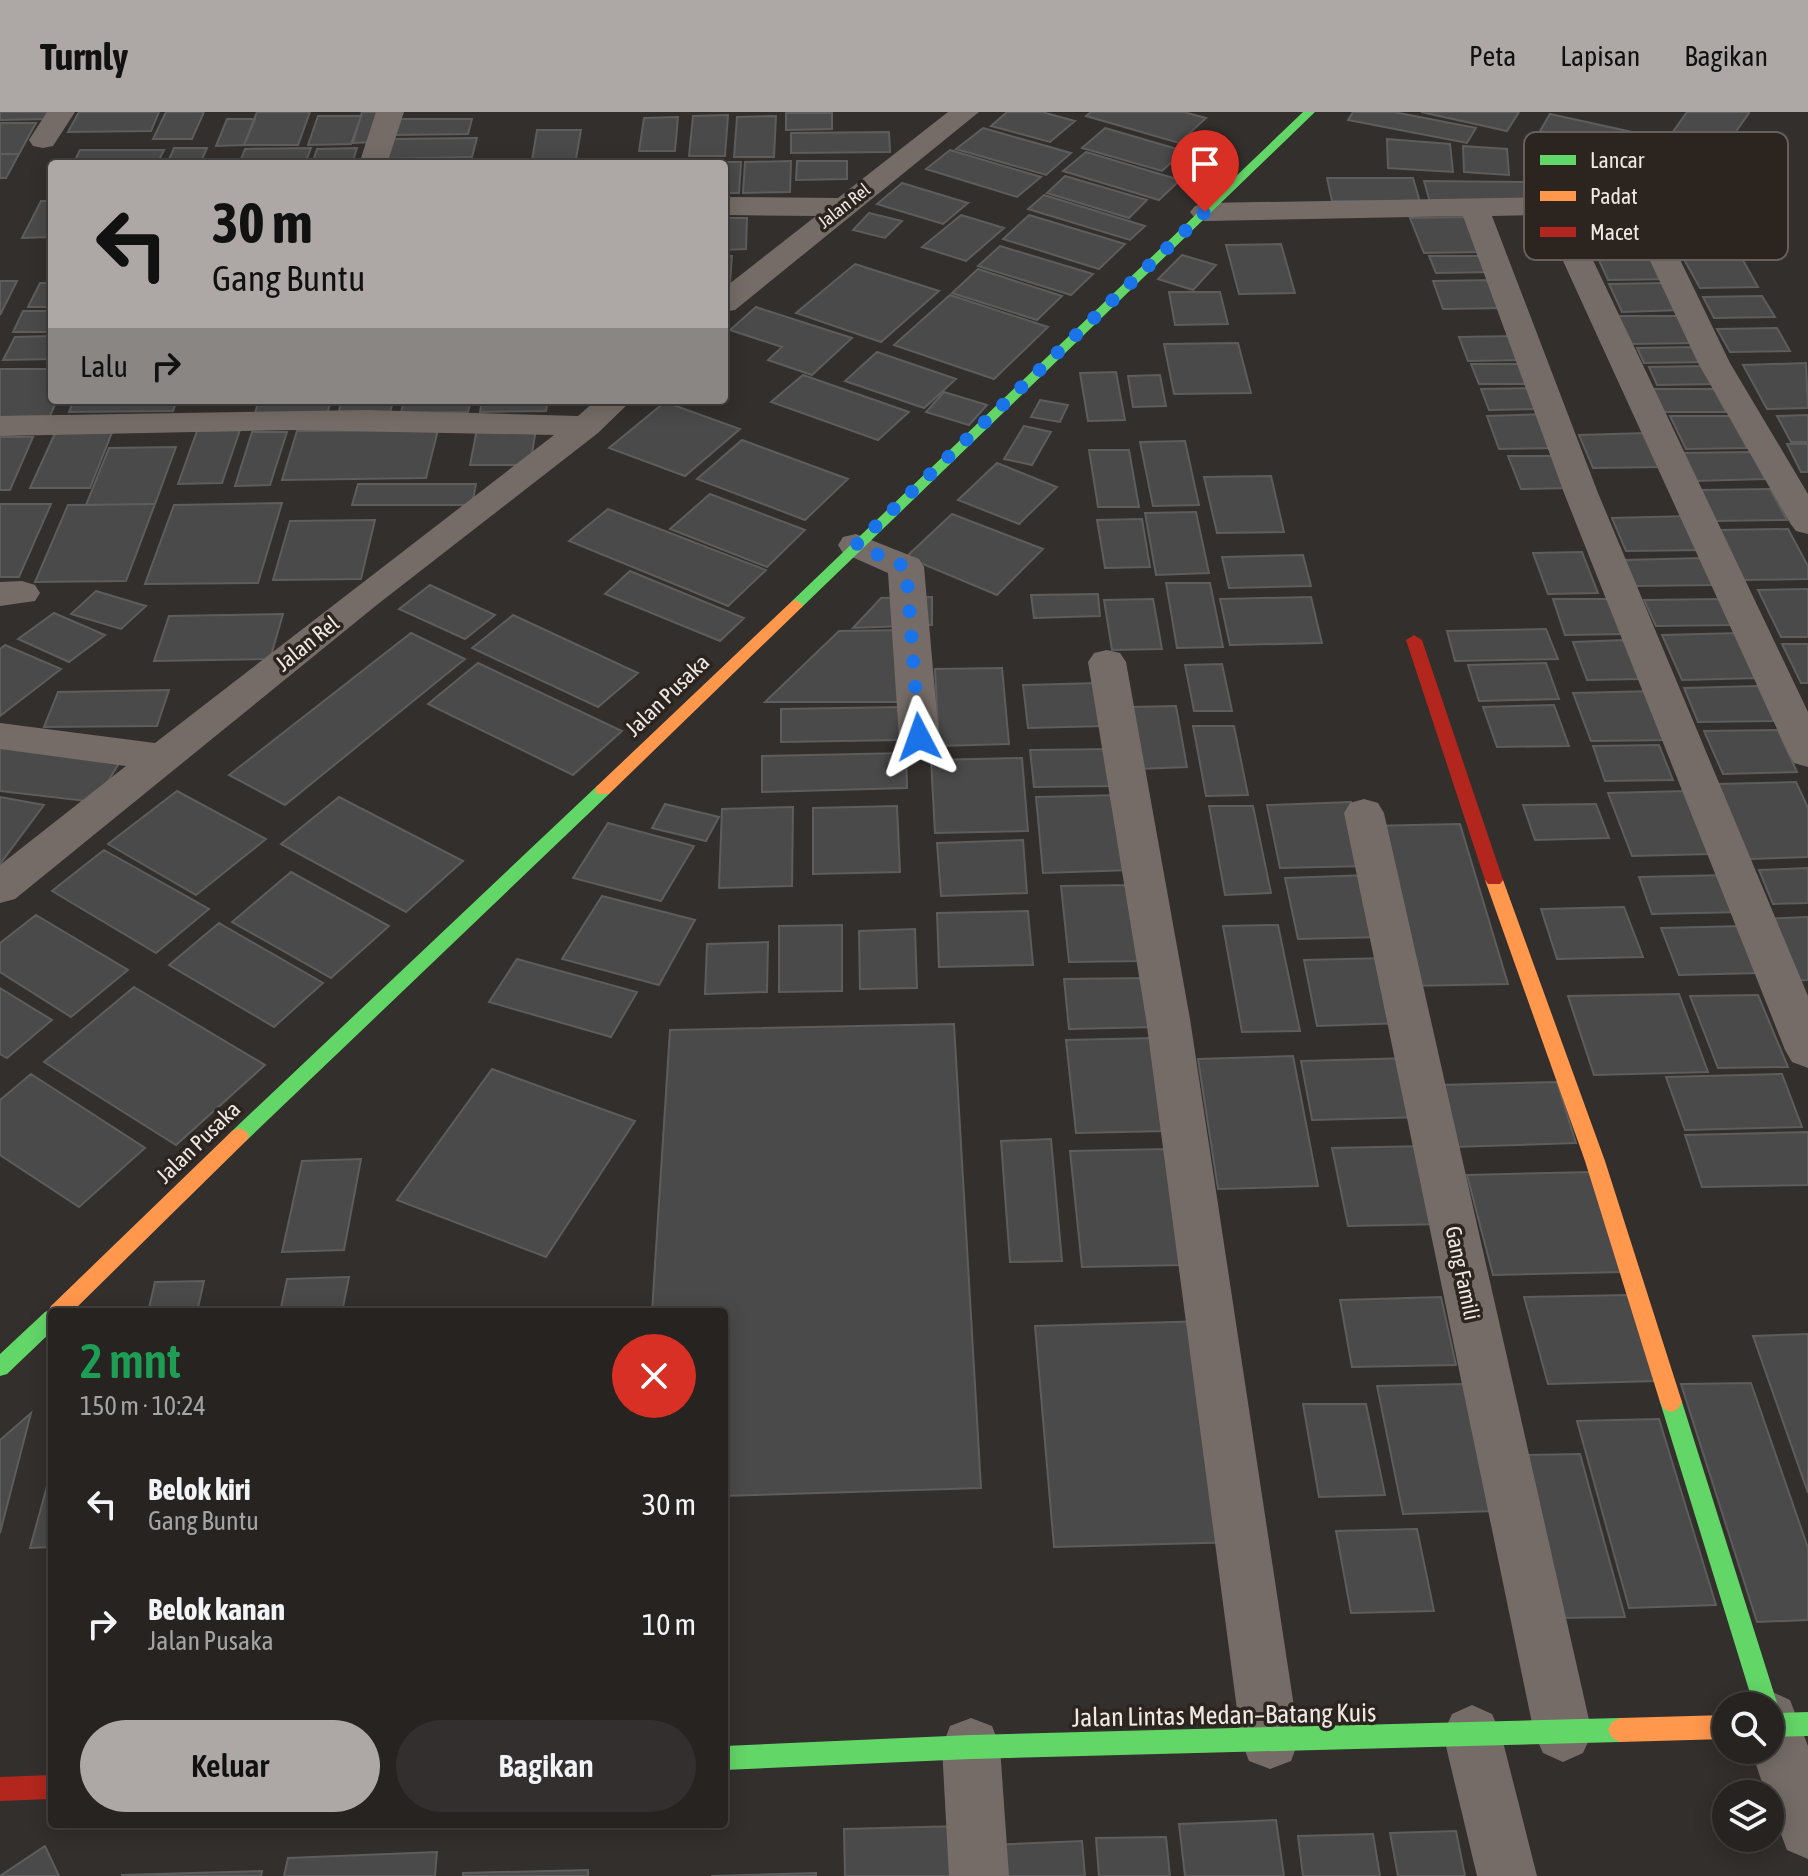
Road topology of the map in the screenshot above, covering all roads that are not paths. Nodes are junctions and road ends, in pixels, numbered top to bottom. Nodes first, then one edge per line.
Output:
1 (61, 112) edge
2 (390, 112) edge
3 (965, 112) edge
4 (1309, 112) edge
5 (43, 140) dead end
6 (374, 160) edge
7 (728, 206) edge
8 (1524, 206) edge
9 (842, 207) junction
10 (1474, 207) junction
11 (1205, 212) junction
12 (1577, 260) edge
13 (1665, 260) edge
14 (728, 300) edge
15 (611, 404) edge
16 (0, 426) edge
17 (586, 426) junction
18 (1808, 523) edge
19 (856, 545) junction
20 (1414, 640) dead end
21 (1107, 662) dead end
22 (0, 736) edge
23 (919, 737) dead end
24 (1808, 753) edge
25 (165, 758) junction
26 (1364, 813) dead end
27 (0, 888) edge
28 (1808, 1050) edge
29 (62, 1308) edge
30 (48, 1322) edge
31 (0, 1367) edge
32 (1760, 1692) edge
33 (1712, 1724) edge
34 (1563, 1733) junction
35 (1472, 1734) junction
36 (1270, 1740) junction
37 (971, 1747) junction
38 (728, 1758) edge
39 (1784, 1763) edge
40 (48, 1787) edge
41 (0, 1789) edge
42 (1808, 1829) edge
43 (979, 1876) edge
44 (1507, 1876) edge

1 - 5 street
2 - 6 street
3 - 9 street, Jalan Rel
4 - 11 main road, Jalan Pusaka
7 - 9 street
8 - 10 street
9 - 14 street, Jalan Rel
10 - 11 street
10 - 28 street
11 - 19 main road, Jalan Pusaka
12 - 24 street
13 - 18 street
15 - 17 street, Jalan Rel
16 - 17 street
17 - 25 street, Jalan Rel
19 - 23 street
19 - 29 main road, Jalan Pusaka
20 - 32 main road
21 - 36 street
22 - 25 street
25 - 27 street, Jalan Rel
26 - 34 street, Gang Famili
30 - 31 main road
33 - 34 main road, Jalan Lintas Medan–Batang Kuis
34 - 35 main road, Jalan Lintas Medan–Batang Kuis
35 - 36 main road, Jalan Lintas Medan–Batang Kuis
35 - 44 street
36 - 37 main road, Jalan Lintas Medan–Batang Kuis
37 - 38 main road, Jalan Lintas Medan–Batang Kuis
37 - 43 street
39 - 42 street
40 - 41 main road

